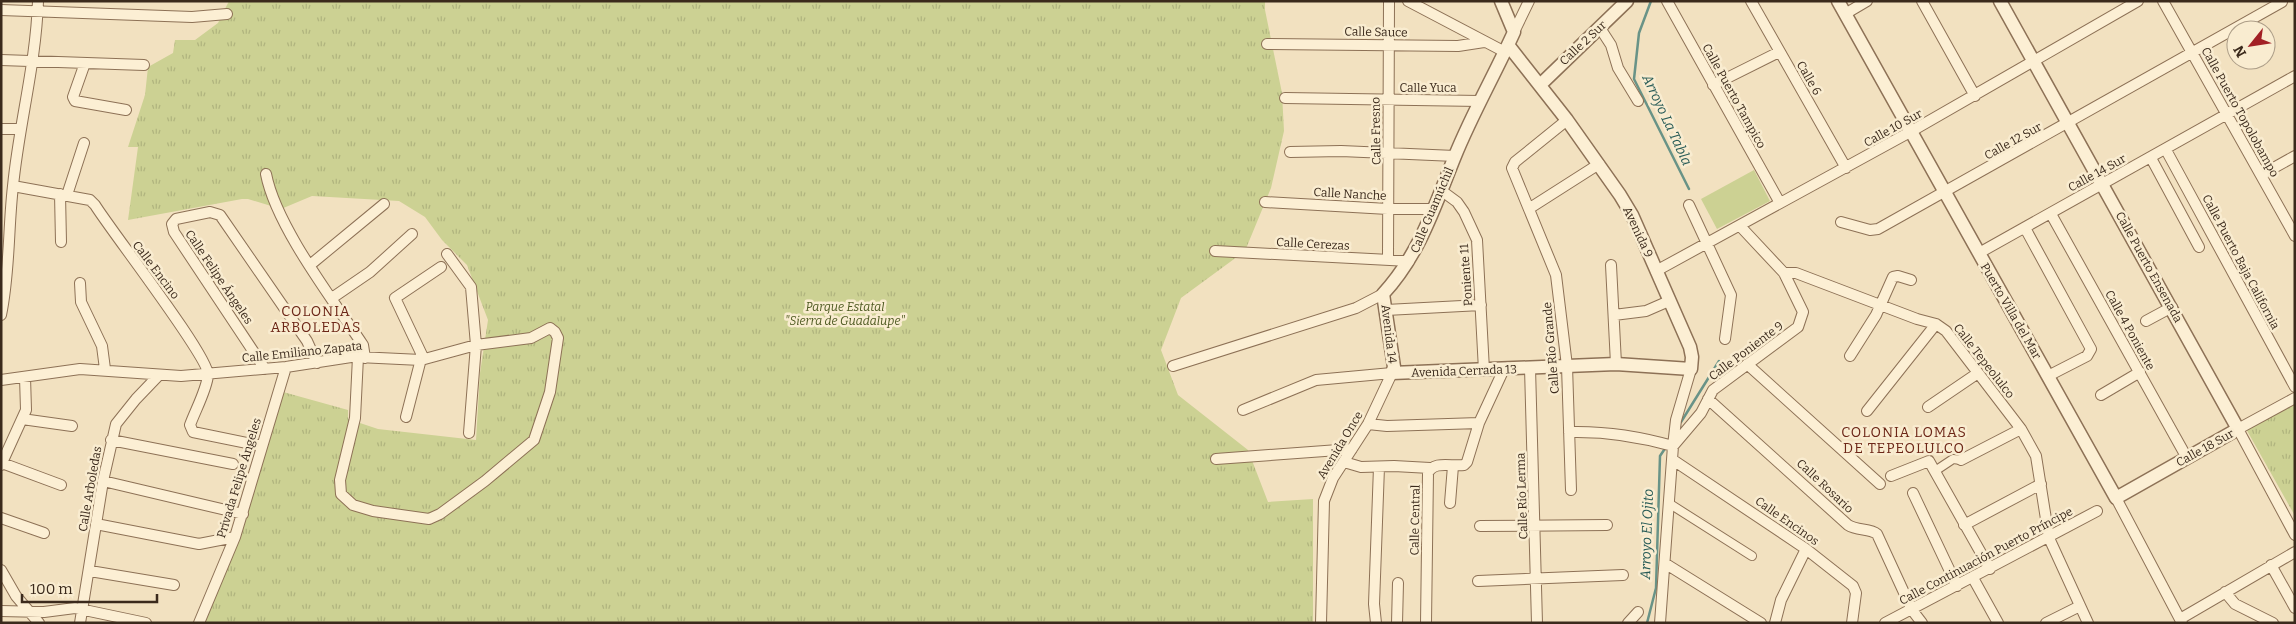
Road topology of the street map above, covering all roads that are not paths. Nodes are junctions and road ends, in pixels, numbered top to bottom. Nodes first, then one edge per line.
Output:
1 (1389, 1) edge
2 (1408, 1) edge
3 (1501, 1) edge
4 (1529, 1) edge
5 (1627, 1) edge
6 (1667, 1) edge
7 (1751, 1) edge
8 (1838, 1) edge
9 (1867, 1) edge
10 (1922, 1) edge
11 (2138, 1) edge
12 (2163, 1) edge
13 (2001, 2) edge
14 (2282, 2) edge
15 (38, 6) edge
16 (1, 10) edge
17 (227, 14) dead end
18 (1845, 14) junction
19 (1600, 28) junction
20 (1514, 32) junction
21 (1484, 42) junction
22 (1267, 44) dead end
23 (1387, 44) junction
24 (1507, 48) junction
25 (1779, 52) junction
26 (2192, 53) junction
27 (1, 60) edge
28 (33, 62) junction
29 (2033, 62) junction
30 (85, 63) junction
31 (144, 65) dead end
32 (2295, 76) edge
33 (1540, 85) junction
34 (1713, 85) junction
35 (1975, 96) junction
36 (1285, 98) dead end
37 (1388, 100) junction
38 (1480, 100) junction
39 (1638, 101) dead end
40 (126, 110) dead end
41 (2227, 114) junction
42 (1567, 120) junction
43 (2069, 124) junction
44 (1, 129) edge
45 (21, 129) junction
46 (1910, 132) junction
47 (84, 143) dead end
48 (2166, 150) junction
49 (1290, 152) dead end
50 (1389, 154) junction
51 (1455, 156) junction
52 (2295, 156) edge
53 (2151, 158) junction
54 (1599, 164) junction
55 (1846, 168) junction
56 (266, 174) dead end
57 (2261, 175) junction
58 (2103, 183) junction
59 (13, 186) junction
60 (1442, 191) junction
61 (1944, 193) junction
62 (64, 195) junction
63 (1265, 202) dead end
64 (1780, 203) junction
65 (384, 204) dead end
66 (1689, 206) dead end
67 (1530, 208) junction
68 (1388, 209) junction
69 (1434, 209) junction
70 (2051, 214) junction
71 (1841, 222) dead end
72 (1740, 226) junction
73 (2025, 228) junction
74 (412, 234) dead end
75 (2295, 236) edge
76 (61, 242) dead end
77 (1708, 244) junction
78 (2199, 247) dead end
79 (1215, 251) dead end
80 (1979, 253) junction
81 (5, 254) edge
82 (447, 254) dead end
83 (1388, 260) junction
84 (1409, 261) junction
85 (310, 265) junction
86 (1612, 265) dead end
87 (441, 267) dead end
88 (1656, 271) junction
89 (1784, 273) junction
90 (1912, 280) dead end
91 (80, 283) dead end
92 (1383, 294) junction
93 (332, 298) junction
94 (1669, 300) junction
95 (1481, 304) junction
96 (1881, 304) junction
97 (2172, 307) junction
98 (1386, 310) junction
99 (1, 315) edge
100 (1614, 315) junction
101 (2146, 321) dead end
102 (1936, 324) junction
103 (1725, 339) dead end
104 (476, 345) junction
105 (1850, 356) dead end
106 (362, 358) junction
107 (421, 360) junction
108 (317, 363) junction
109 (1616, 364) junction
110 (1747, 364) junction
111 (1173, 366) dead end
112 (1567, 366) junction
113 (286, 367) junction
114 (1530, 368) junction
115 (104, 369) junction
116 (265, 369) junction
117 (1504, 369) junction
118 (1691, 369) junction
119 (1484, 370) junction
120 (2140, 372) junction
121 (1392, 373) junction
122 (1978, 373) junction
123 (208, 374) junction
124 (159, 375) junction
125 (2048, 376) junction
126 (25, 377) junction
127 (1, 380) edge
128 (2295, 387) edge
129 (2101, 395) dead end
130 (2295, 398) edge
131 (1708, 399) junction
132 (1928, 406) dead end
133 (1243, 410) dead end
134 (1867, 411) dead end
135 (406, 417) dead end
136 (22, 419) junction
137 (1479, 423) junction
138 (1368, 424) junction
139 (72, 426) dead end
140 (2021, 429) junction
141 (2238, 429) junction
142 (1569, 432) junction
143 (468, 433) dead end
144 (111, 440) junction
145 (262, 446) junction
146 (1673, 446) junction
147 (1352, 449) junction
148 (2187, 458) junction
149 (1216, 459) dead end
150 (1672, 460) junction
151 (1961, 460) joint
152 (1344, 462) junction
153 (2, 464) edge
154 (232, 464) dead end
155 (1454, 466) junction
156 (1379, 467) junction
157 (1430, 468) junction
158 (1935, 471) junction
159 (1891, 476) dead end
160 (104, 481) junction
161 (1880, 484) dead end
162 (2041, 484) junction
163 (62, 485) dead end
164 (1571, 490) dead end
165 (1913, 493) dead end
166 (2116, 498) junction
167 (1450, 503) dead end
168 (1670, 504) junction
169 (2097, 511) dead end
170 (243, 514) junction
171 (1, 518) edge
172 (96, 524) junction
173 (1535, 525) junction
174 (1608, 525) dead end
175 (1964, 525) junction
176 (1480, 526) dead end
177 (44, 533) dead end
178 (2295, 535) edge
179 (235, 537) junction
180 (2049, 538) junction
181 (1806, 549) junction
182 (2295, 552) edge
183 (1752, 556) dead end
184 (1666, 564) junction
185 (2270, 565) junction
186 (1990, 569) junction
187 (90, 571) junction
188 (3, 574) edge
189 (1623, 575) dead end
190 (1537, 578) junction
191 (1973, 578) junction
192 (1478, 581) dead end
193 (1398, 583) dead end
194 (174, 585) dead end
195 (1957, 586) junction
196 (2225, 592) junction
197 (2080, 606) junction
198 (2295, 608) edge
199 (1912, 610) junction
200 (82, 611) junction
201 (6, 612) edge
202 (1638, 612) dead end
203 (29, 613) junction
204 (2181, 621) edge
205 (4, 623) edge
206 (39, 623) edge
207 (80, 623) edge
208 (146, 623) edge
209 (199, 623) edge
210 (1321, 623) edge
211 (1376, 623) edge
212 (1396, 623) edge
213 (1426, 623) edge
214 (1537, 623) edge
215 (1628, 623) edge
216 (1660, 623) edge
217 (1762, 623) edge
218 (1775, 623) edge
219 (1852, 623) edge
220 (1885, 623) edge
221 (1922, 623) edge
222 (1998, 623) edge
223 (2046, 623) edge
224 (2088, 623) edge
225 (2273, 623) edge

1 - 23 street, Calle Fresno
2 - 21 street
3 - 20 street
4 - 20 street, Calle Guamúchil
5 - 19 street, Calle 2 Sur
6 - 34 street, Calle Puerto Tampico
7 - 25 street, Calle 6
8 - 18 street, Puerto Villa del Mar
9 - 18 street
10 - 35 street
11 - 29 street, Calle 10 Sur
12 - 26 street, Calle Puerto Topolobampo
13 - 29 street, Calle Puerto Ensenada
14 - 26 street, Calle 12 Sur
15 - 16 street
15 - 17 street
15 - 28 street
18 - 46 street, Puerto Villa del Mar
19 - 33 street, Calle 2 Sur
19 - 39 street
20 - 24 street, Calle Guamúchil
21 - 23 street, Calle Sauce
21 - 24 street
22 - 23 street, Calle Sauce
23 - 37 street, Calle Fresno
24 - 33 street, Avenida 9
24 - 38 street, Calle Guamúchil
25 - 34 street
25 - 55 street, Calle 6
26 - 41 street, Calle Puerto Topolobampo
26 - 43 street, Calle 12 Sur
27 - 28 street
28 - 30 street
28 - 45 street
29 - 35 street, Calle 10 Sur
29 - 43 street, Calle Puerto Ensenada
30 - 31 street
30 - 40 street
32 - 41 street, Calle 14 Sur
33 - 42 street, Avenida 9
34 - 64 street, Calle Puerto Tampico
35 - 46 street, Calle 10 Sur
36 - 37 street, Calle Yuca
37 - 38 street, Calle Yuca
37 - 50 street, Calle Fresno
38 - 51 street, Calle Guamúchil
41 - 48 street, Calle 14 Sur
41 - 57 street, Calle Puerto Topolobampo
42 - 54 street, Avenida 9
42 - 67 street, Calle Río Grande
43 - 58 street, Calle Puerto Ensenada
43 - 61 street, Calle 12 Sur
44 - 45 street
45 - 59 street
46 - 55 street, Calle 10 Sur
46 - 61 street, Puerto Villa del Mar
47 - 62 street
48 - 53 street, Calle 14 Sur
48 - 128 street, Calle Puerto Baja California
49 - 50 street
50 - 51 street
50 - 68 street, Calle Fresno
51 - 60 street, Calle Guamúchil
52 - 57 street
53 - 58 street, Calle 14 Sur
53 - 78 street
54 - 67 street
54 - 88 street, Avenida 9
55 - 64 street, Calle 10 Sur
56 - 85 street
57 - 75 street, Calle Puerto Topolobampo
58 - 70 street, Calle 14 Sur
58 - 97 street, Calle Puerto Ensenada
59 - 62 street, Calle Encino
59 - 81 street
60 - 69 street, Calle Guamúchil
60 - 95 street, Poniente 11
61 - 71 street, Calle 12 Sur
61 - 80 street, Puerto Villa del Mar
62 - 76 street
62 - 123 street, Calle Encino
63 - 68 street, Calle Nanche
64 - 72 street, Calle 10 Sur
65 - 85 street
66 - 77 street
67 - 112 street, Calle Río Grande
68 - 69 street, Calle Nanche
68 - 83 street, Calle Fresno
69 - 84 street, Calle Guamúchil
70 - 73 street, Calle 14 Sur
70 - 120 street, Calle 4 Poniente
72 - 77 street, Calle 10 Sur
72 - 89 street
73 - 80 street, Calle 14 Sur
73 - 125 street
74 - 93 street
77 - 88 street, Calle 10 Sur
77 - 103 street
79 - 83 street, Calle Cerezas
80 - 125 street, Puerto Villa del Mar
81 - 99 street
82 - 104 street
83 - 84 street, Calle Cerezas
84 - 92 street, Calle Guamúchil
85 - 93 street
86 - 100 street
87 - 107 street
88 - 94 street, Avenida 9
89 - 96 street, Calle Tepeolulco
89 - 110 street, Calle Poniente 9
90 - 96 street
91 - 115 street
92 - 98 street, Avenida 14
92 - 111 street, Calle Guamúchil
93 - 106 street
94 - 100 street
94 - 118 street, Avenida 9
95 - 98 street
95 - 119 street, Poniente 11
96 - 102 street, Calle Tepeolulco
96 - 105 street
97 - 101 street
97 - 141 street, Calle Puerto Ensenada
98 - 121 street, Avenida 14
100 - 109 street
102 - 122 street, Calle Tepeolulco
102 - 134 street
104 - 106 street, Calle Emiliano Zapata
104 - 107 street, Calle Emiliano Zapata
104 - 143 street
106 - 107 street, Calle Emiliano Zapata
106 - 108 street, Calle Emiliano Zapata
107 - 135 street
108 - 113 street, Calle Emiliano Zapata
108 - 116 street, Calle Felipe Ángeles
109 - 112 street, Avenida Cerrada 13
109 - 118 street, Avenida Cerrada 13
110 - 131 street, Calle Poniente 9
110 - 161 street
112 - 114 street, Avenida Cerrada 13
112 - 142 street, Calle Río Grande
113 - 116 street, Calle Emiliano Zapata
113 - 145 street, Privada Felipe Ángeles
114 - 117 street, Avenida Cerrada 13
114 - 173 street, Calle Río Lerma
115 - 124 street, Calle Emiliano Zapata
115 - 126 street, Calle Emiliano Zapata
116 - 123 street, Calle Emiliano Zapata
117 - 119 street, Avenida Cerrada 13
117 - 137 street
118 - 146 street, Avenida 9
119 - 121 street, Avenida Cerrada 13
120 - 129 street
120 - 148 street, Calle 4 Poniente
121 - 133 street, Avenida Cerrada 13
121 - 138 street, Avenida Once
122 - 132 street
122 - 140 street, Calle Tepeolulco
123 - 124 street, Calle Emiliano Zapata
123 - 145 street
124 - 144 street, Calle Arboledas
125 - 166 street, Puerto Villa del Mar
126 - 127 street, Calle Emiliano Zapata
126 - 136 street
130 - 141 street, Calle 18 Sur
131 - 146 street, Calle Poniente 9
131 - 199 street, Calle Rosario
136 - 139 street
136 - 153 street
137 - 138 street
137 - 155 street
138 - 147 street, Avenida Once
140 - 151 street
140 - 162 street, Calle Tepeolulco
141 - 148 street, Calle 18 Sur
141 - 178 street, Calle Puerto Ensenada
142 - 146 street
142 - 164 street, Calle Río Grande
144 - 154 street
144 - 160 street, Calle Arboledas
145 - 170 street, Privada Felipe Ángeles
146 - 150 street
147 - 149 street
147 - 152 street, Avenida Once
148 - 166 street, Calle 18 Sur
150 - 168 street
150 - 181 street, Calle Encinos
151 - 158 street
152 - 156 street
152 - 210 street, Avenida Once
153 - 163 street
155 - 157 street, Calle Central
155 - 167 street
156 - 157 street
156 - 211 street
157 - 213 street, Calle Central
158 - 159 street
158 - 175 street
160 - 170 street
160 - 172 street, Calle Arboledas
162 - 175 street
162 - 180 street, Calle Tepeolulco
165 - 195 street
166 - 204 street, Puerto Villa del Mar
168 - 183 street
168 - 184 street
169 - 180 street, Calle Continuación Puerto Príncipe
170 - 179 street, Privada Felipe Ángeles
171 - 177 street
172 - 179 street
172 - 187 street, Calle Arboledas
173 - 174 street
173 - 176 street
173 - 190 street, Calle Río Lerma
175 - 186 street
179 - 209 street, Privada Felipe Ángeles
180 - 186 street, Calle Continuación Puerto Príncipe
180 - 197 street, Calle Tepeolulco
181 - 218 street
181 - 219 street, Calle Encinos
182 - 185 street
184 - 216 street
184 - 217 street
185 - 196 street
185 - 198 street
186 - 191 street, Calle Continuación Puerto Príncipe
187 - 194 street
187 - 200 street, Calle Arboledas
188 - 203 street
189 - 190 street
190 - 192 street
190 - 214 street, Calle Río Lerma
191 - 195 street, Calle Continuación Puerto Príncipe
191 - 222 street
193 - 212 street
195 - 199 street, Calle Continuación Puerto Príncipe
196 - 204 street
196 - 225 street
197 - 223 street
197 - 224 street, Calle Tepeolulco
199 - 220 street, Calle Continuación Puerto Príncipe
199 - 221 street, Calle Rosario
200 - 203 street
200 - 207 street, Calle Arboledas
200 - 208 street
201 - 203 street
201 - 205 street
202 - 215 street
203 - 206 street

